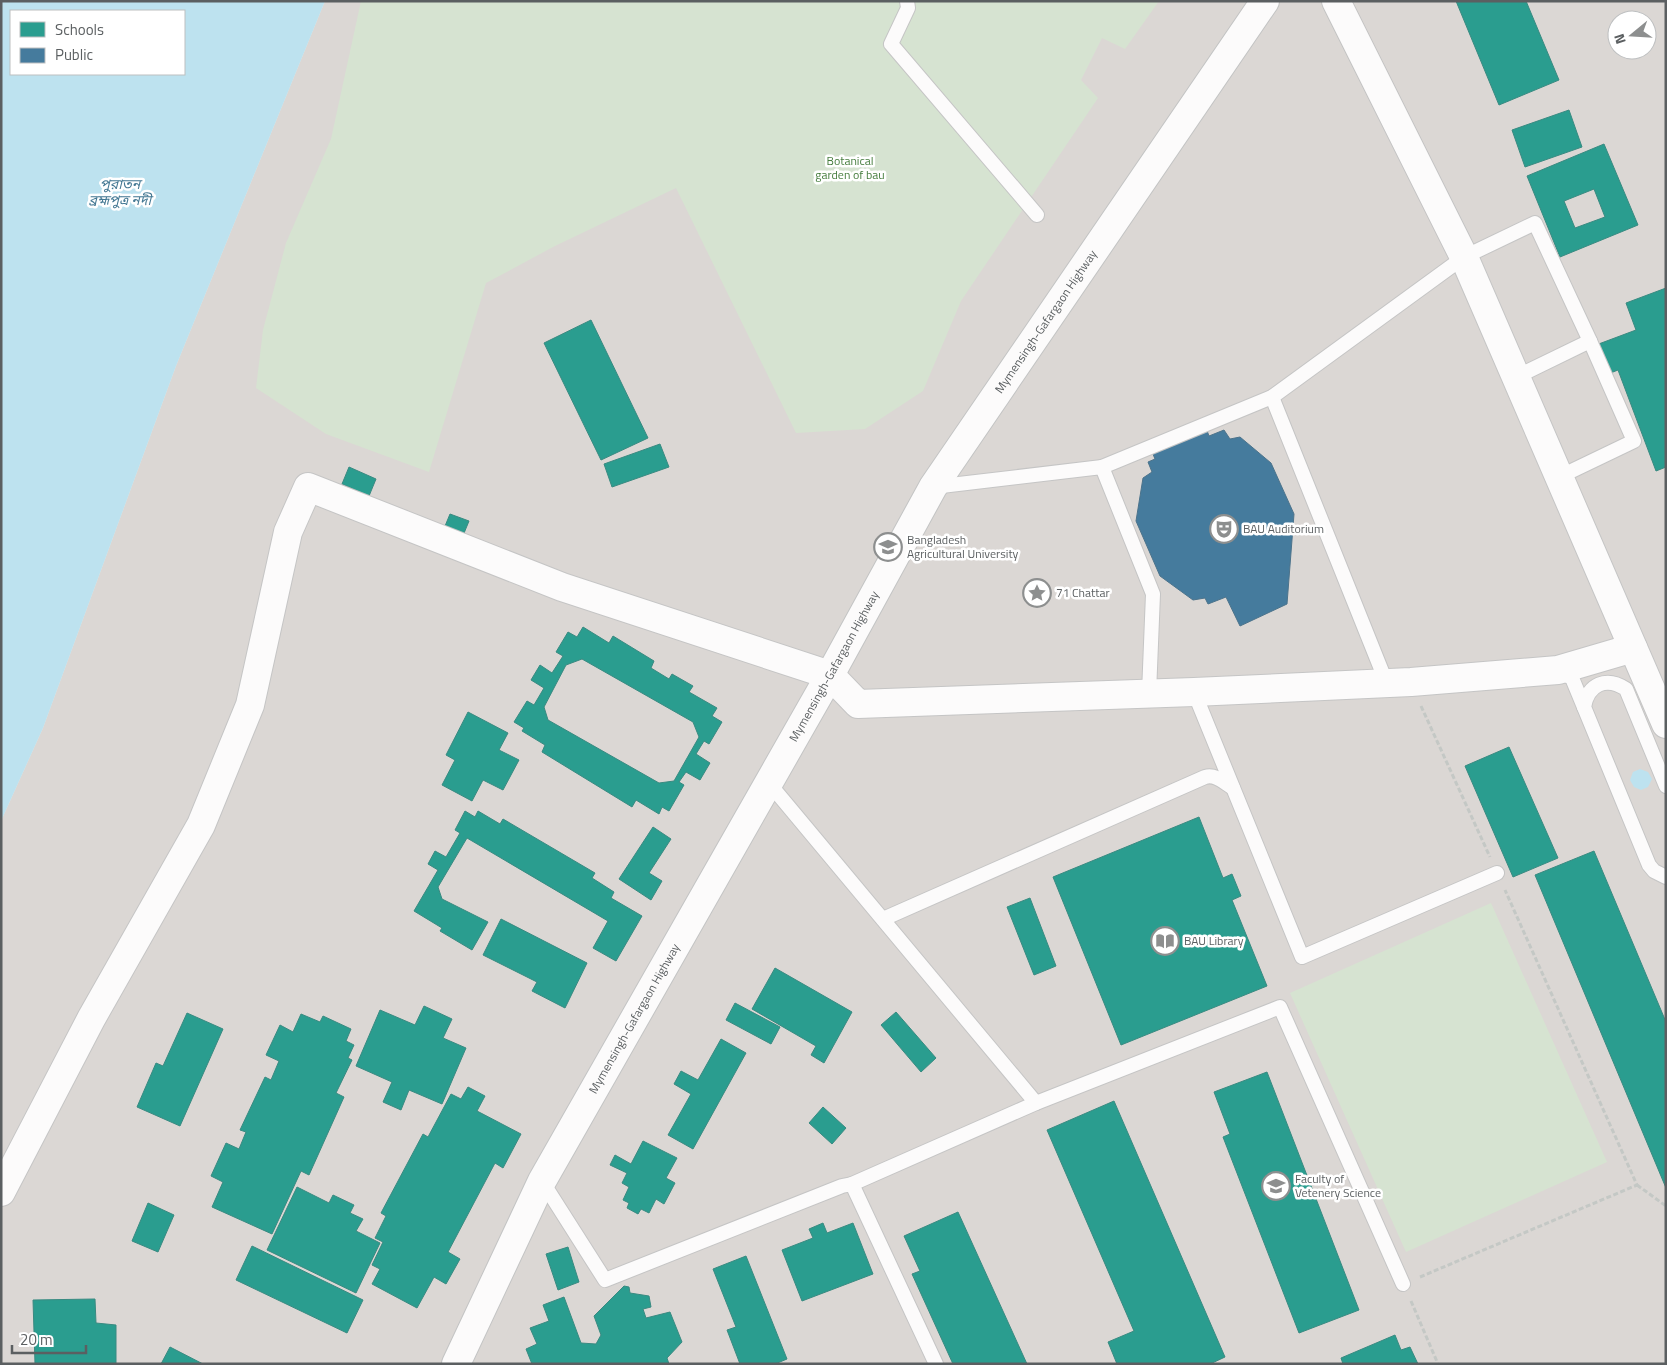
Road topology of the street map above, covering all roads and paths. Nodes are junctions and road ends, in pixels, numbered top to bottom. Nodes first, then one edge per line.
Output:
1 (907, 1) edge
2 (1265, 1) edge
3 (1336, 1) edge
4 (1037, 216) dead end
5 (1464, 257) junction
6 (1590, 341) junction
7 (1516, 377) junction
8 (1272, 397) junction
9 (1102, 467) junction
10 (1559, 477) junction
11 (933, 487) junction
12 (1633, 648) junction
13 (1558, 670) junction
14 (830, 676) junction
15 (1399, 683) junction
16 (1194, 692) junction
17 (1149, 693) junction
18 (1584, 707) junction
19 (1666, 724) edge
20 (768, 782) junction
21 (1666, 786) edge
22 (1233, 788) junction
23 (1497, 873) junction
24 (1666, 877) edge
25 (883, 919) junction
26 (1036, 1103) junction
27 (542, 1181) junction
28 (852, 1184) junction
29 (1637, 1185) junction
30 (1, 1192) edge
31 (1666, 1206) edge
32 (1403, 1284) junction
33 (456, 1364) edge
34 (936, 1364) edge
35 (1438, 1364) edge

1 - 4 lane
2 - 11 street, Mymensingh-Gafargaon Highway
3 - 5 street
5 - 6 lane
5 - 7 street
5 - 8 lane
6 - 7 lane
6 - 10 lane
7 - 10 street
8 - 9 lane
8 - 15 lane
9 - 11 lane
9 - 17 lane
10 - 12 street
11 - 14 street, Mymensingh-Gafargaon Highway
12 - 13 street
12 - 19 street
13 - 15 street
13 - 18 lane
14 - 17 street
14 - 20 street, Mymensingh-Gafargaon Highway
14 - 30 street
15 - 16 street
15 - 23 path
16 - 17 street
16 - 22 lane
18 - 21 lane
18 - 24 lane
20 - 25 lane
20 - 27 street, Mymensingh-Gafargaon Highway
22 - 23 lane
22 - 25 lane
23 - 29 path
25 - 26 lane
26 - 28 lane
26 - 32 lane
27 - 28 lane
27 - 33 street, Mymensingh-Gafargaon Highway
28 - 34 lane
29 - 31 path
29 - 32 path
32 - 35 path

